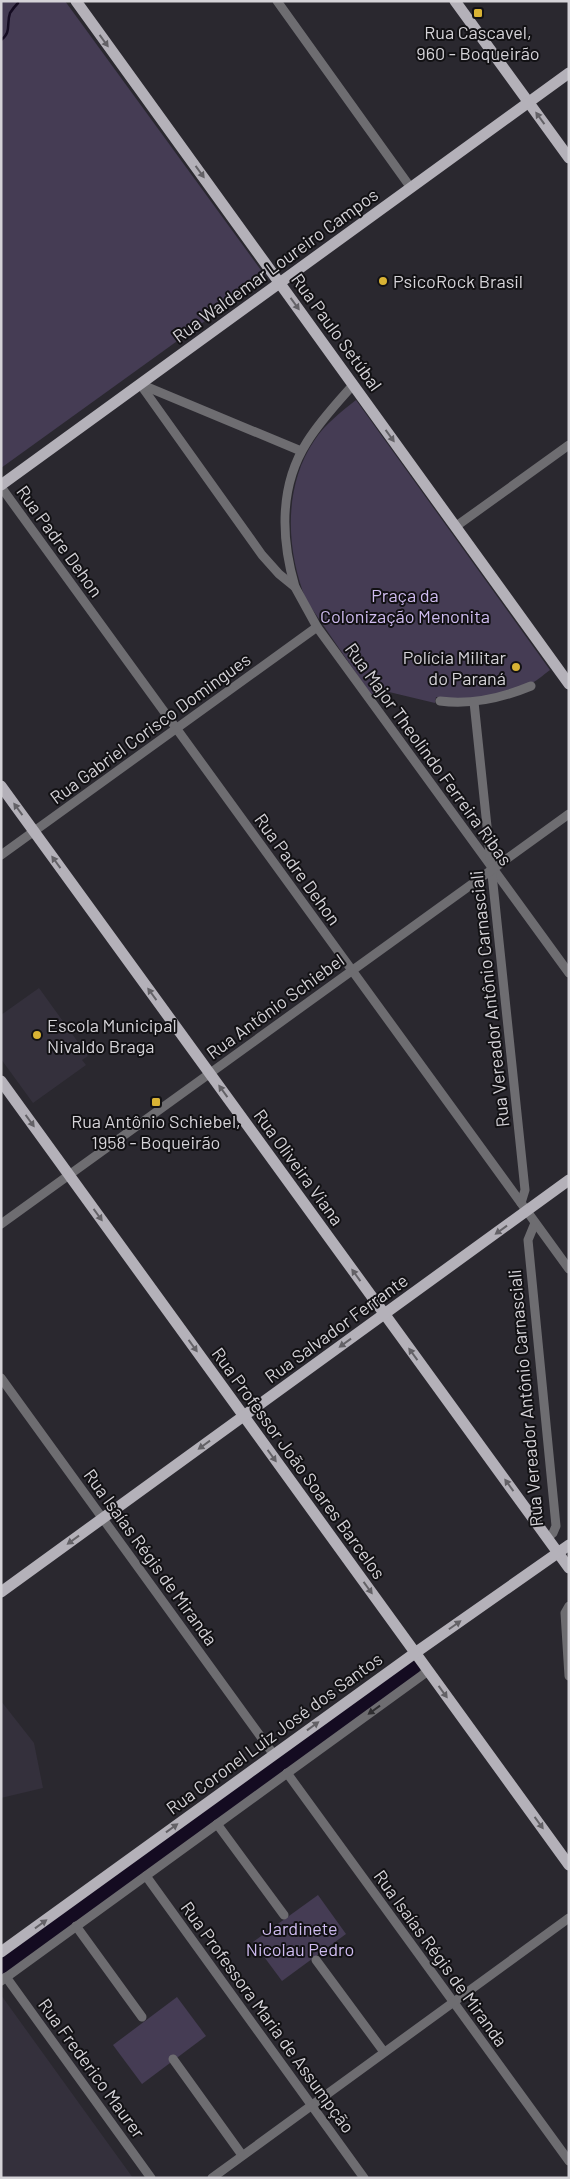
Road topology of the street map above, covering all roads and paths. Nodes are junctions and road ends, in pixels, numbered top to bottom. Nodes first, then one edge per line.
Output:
1 (76, 1) edge
2 (277, 1) edge
3 (455, 1) edge
4 (569, 73) edge
5 (528, 102) junction
6 (569, 158) edge
7 (411, 188) junction
8 (280, 283) junction
9 (140, 384) junction
10 (353, 385) junction
11 (569, 445) edge
12 (301, 452) junction
13 (1, 486) edge
14 (455, 527) junction
15 (295, 587) junction
16 (317, 627) junction
17 (569, 684) edge
18 (531, 686) dead end
19 (440, 701) dead end
20 (474, 702) junction
21 (176, 728) junction
22 (1, 786) edge
23 (569, 814) edge
24 (34, 832) junction
25 (1, 855) edge
26 (493, 869) junction
27 (352, 970) junction
28 (569, 973) edge
29 (210, 1073) junction
30 (1, 1081) edge
31 (69, 1175) junction
32 (569, 1180) edge
33 (524, 1207) junction
34 (535, 1223) junction
35 (1, 1224) edge
36 (569, 1269) edge
37 (384, 1314) junction
38 (1, 1378) edge
39 (244, 1416) junction
40 (103, 1518) junction
41 (547, 1538) junction
42 (569, 1545) edge
43 (558, 1553) junction
44 (569, 1568) edge
45 (1, 1592) edge
46 (567, 1609) edge
47 (415, 1652) junction
48 (428, 1671) junction
49 (569, 1676) edge
50 (274, 1755) junction
51 (287, 1773) junction
52 (217, 1824) junction
53 (569, 1865) edge
54 (146, 1876) junction
55 (284, 1915) dead end
56 (569, 1918) edge
57 (76, 1926) junction
58 (1, 1952) edge
59 (316, 1960) dead end
60 (4, 1979) edge
61 (453, 2002) junction
62 (142, 2018) dead end
63 (384, 2052) junction
64 (173, 2060) dead end
65 (312, 2105) junction
66 (242, 2155) junction
67 (569, 2161) edge
68 (152, 2178) edge
69 (212, 2178) edge
70 (364, 2178) edge

1 -> 8 main road, Rua Paulo Setúbal
2 - 7 street
3 - 5 main road
4 - 5 main road, Rua Waldemar Loureiro Campos
6 -> 5 main road
5 - 7 main road, Rua Waldemar Loureiro Campos
7 - 8 main road, Rua Waldemar Loureiro Campos
8 - 9 main road, Rua Waldemar Loureiro Campos
8 -> 10 main road, Rua Paulo Setúbal
9 - 12 street
9 - 13 main road, Rua Waldemar Loureiro Campos
9 - 15 street, Rua Major Theolindo Ferreira Ribas
10 - 12 street
10 -> 14 main road, Rua Paulo Setúbal
11 - 14 street
12 - 15 street
13 - 21 street, Rua Padre Dehon
14 - 17 main road, Rua Paulo Setúbal
15 - 16 street, Rua Major Theolindo Ferreira Ribas
16 - 21 street, Rua Gabriel Corisco Domingues
16 - 26 street, Rua Major Theolindo Ferreira Ribas
18 - 20 street
19 - 20 street
20 - 26 street, Rua Vereador Antônio Carnasciali
21 - 24 street, Rua Gabriel Corisco Domingues
21 - 27 street, Rua Padre Dehon
24 -> 22 main road, Rua Oliveira Viana
23 - 26 street, Rua Antônio Schiebel
24 - 25 street, Rua Gabriel Corisco Domingues
29 -> 24 main road, Rua Oliveira Viana
26 - 27 street, Rua Antônio Schiebel
26 - 28 street, Rua Major Theolindo Ferreira Ribas
26 - 33 street, Rua Vereador Antônio Carnasciali
27 - 29 street, Rua Antônio Schiebel
27 - 33 street, Rua Padre Dehon
29 - 31 street, Rua Antônio Schiebel
37 -> 29 main road, Rua Oliveira Viana
30 -> 31 main road, Rua Professor João Soares Barcelos
31 - 35 street, Rua Antônio Schiebel
31 -> 39 main road, Rua Professor João Soares Barcelos
32 - 33 main road, Rua Salvador Ferrante
33 - 34 street, Rua Padre Dehon
33 -> 37 main road, Rua Salvador Ferrante
34 - 36 street, Rua Padre Dehon
34 - 41 street, Rua Vereador Antônio Carnasciali
37 -> 39 main road, Rua Salvador Ferrante
41 -> 37 main road, Rua Oliveira Viana
38 - 40 street, Rua Isaías Régis de Miranda
39 -> 40 main road, Rua Salvador Ferrante
39 -> 47 main road, Rua Professor João Soares Barcelos
40 -> 45 main road, Rua Salvador Ferrante
40 - 50 street, Rua Isaías Régis de Miranda
41 - 43 main road, Rua Oliveira Viana
42 - 43 main road, Rua Coronel Luiz José dos Santos
43 - 44 main road, Rua Oliveira Viana
47 -> 43 main road, Rua Coronel Luiz José dos Santos
46 - 49 street
47 - 48 main road, Rua Professor João Soares Barcelos
50 -> 47 main road, Rua Coronel Luiz José dos Santos
48 -> 51 street
48 -> 53 main road, Rua Professor João Soares Barcelos
58 -> 50 main road, Rua Coronel Luiz José dos Santos
51 - 52 street
51 - 61 street, Rua Isaías Régis de Miranda
52 - 54 street
52 - 55 street
54 - 57 street
54 - 65 street, Rua Professora Maria de Assumpção
56 - 61 street
57 - 60 street
57 - 62 street
59 - 63 street
60 - 68 street, Rua Frederico Maurer
61 - 63 street
61 - 67 street, Rua Isaías Régis de Miranda
63 - 65 street
64 - 66 street
65 - 66 street
65 - 70 street, Rua Professora Maria de Assumpção
66 - 69 street

